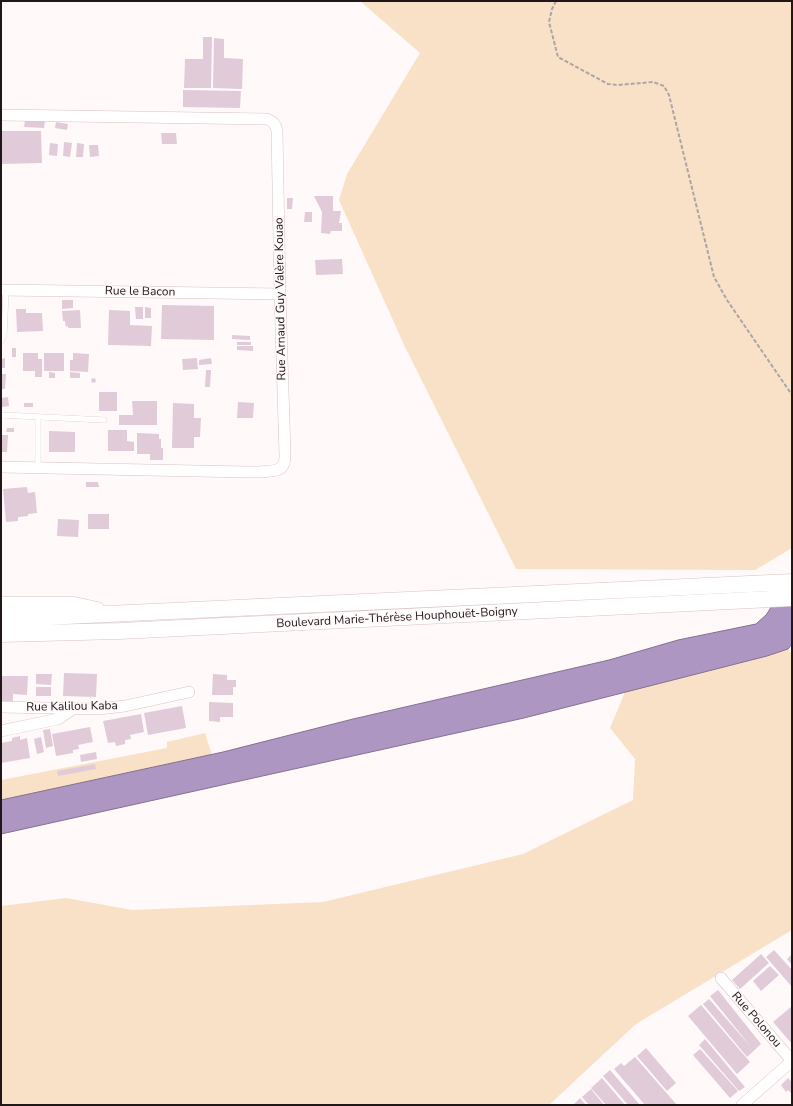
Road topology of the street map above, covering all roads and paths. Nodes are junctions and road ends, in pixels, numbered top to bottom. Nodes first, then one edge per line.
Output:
1 (556, 1) edge
2 (1, 115) edge
3 (3, 290) edge
4 (280, 294) junction
5 (1, 341) edge
6 (792, 395) edge
7 (1, 415) edge
8 (38, 417) junction
9 (104, 420) dead end
10 (1, 467) edge
11 (38, 468) junction
12 (781, 587) edge
13 (792, 598) edge
14 (1, 605) edge
15 (122, 614) junction
16 (1, 619) edge
17 (1, 634) edge
18 (189, 692) dead end
19 (1, 707) edge
20 (73, 708) junction
21 (1, 731) edge
22 (721, 978) dead end
23 (792, 1061) edge
24 (742, 1105) edge

1 - 6 path
2 - 4 street, Rue Arnaud Guy Valère Kouao
3 - 4 street, Rue le Bacon
3 - 5 lane
4 - 11 street, Rue Arnaud Guy Valère Kouao
7 - 8 lane
8 - 9 lane
8 - 11 lane
10 - 11 street, Rue Arnaud Guy Valère Kouao
12 - 13 main road, Boulevard Marie-Thérèse Houphouët-Boigny
12 - 15 main road, Boulevard Marie-Thérèse Houphouët-Boigny
12 - 17 main road, Boulevard Marie-Thérèse Houphouët-Boigny
14 - 15 main road
15 - 16 main road, Boulevard Marie-Thérèse Houphouët-Boigny
18 - 20 street, Rue Kalilou Kaba
19 - 20 street, Rue Kalilou Kaba
20 - 21 street
22 - 23 street, Rue Polonou
23 - 24 street

